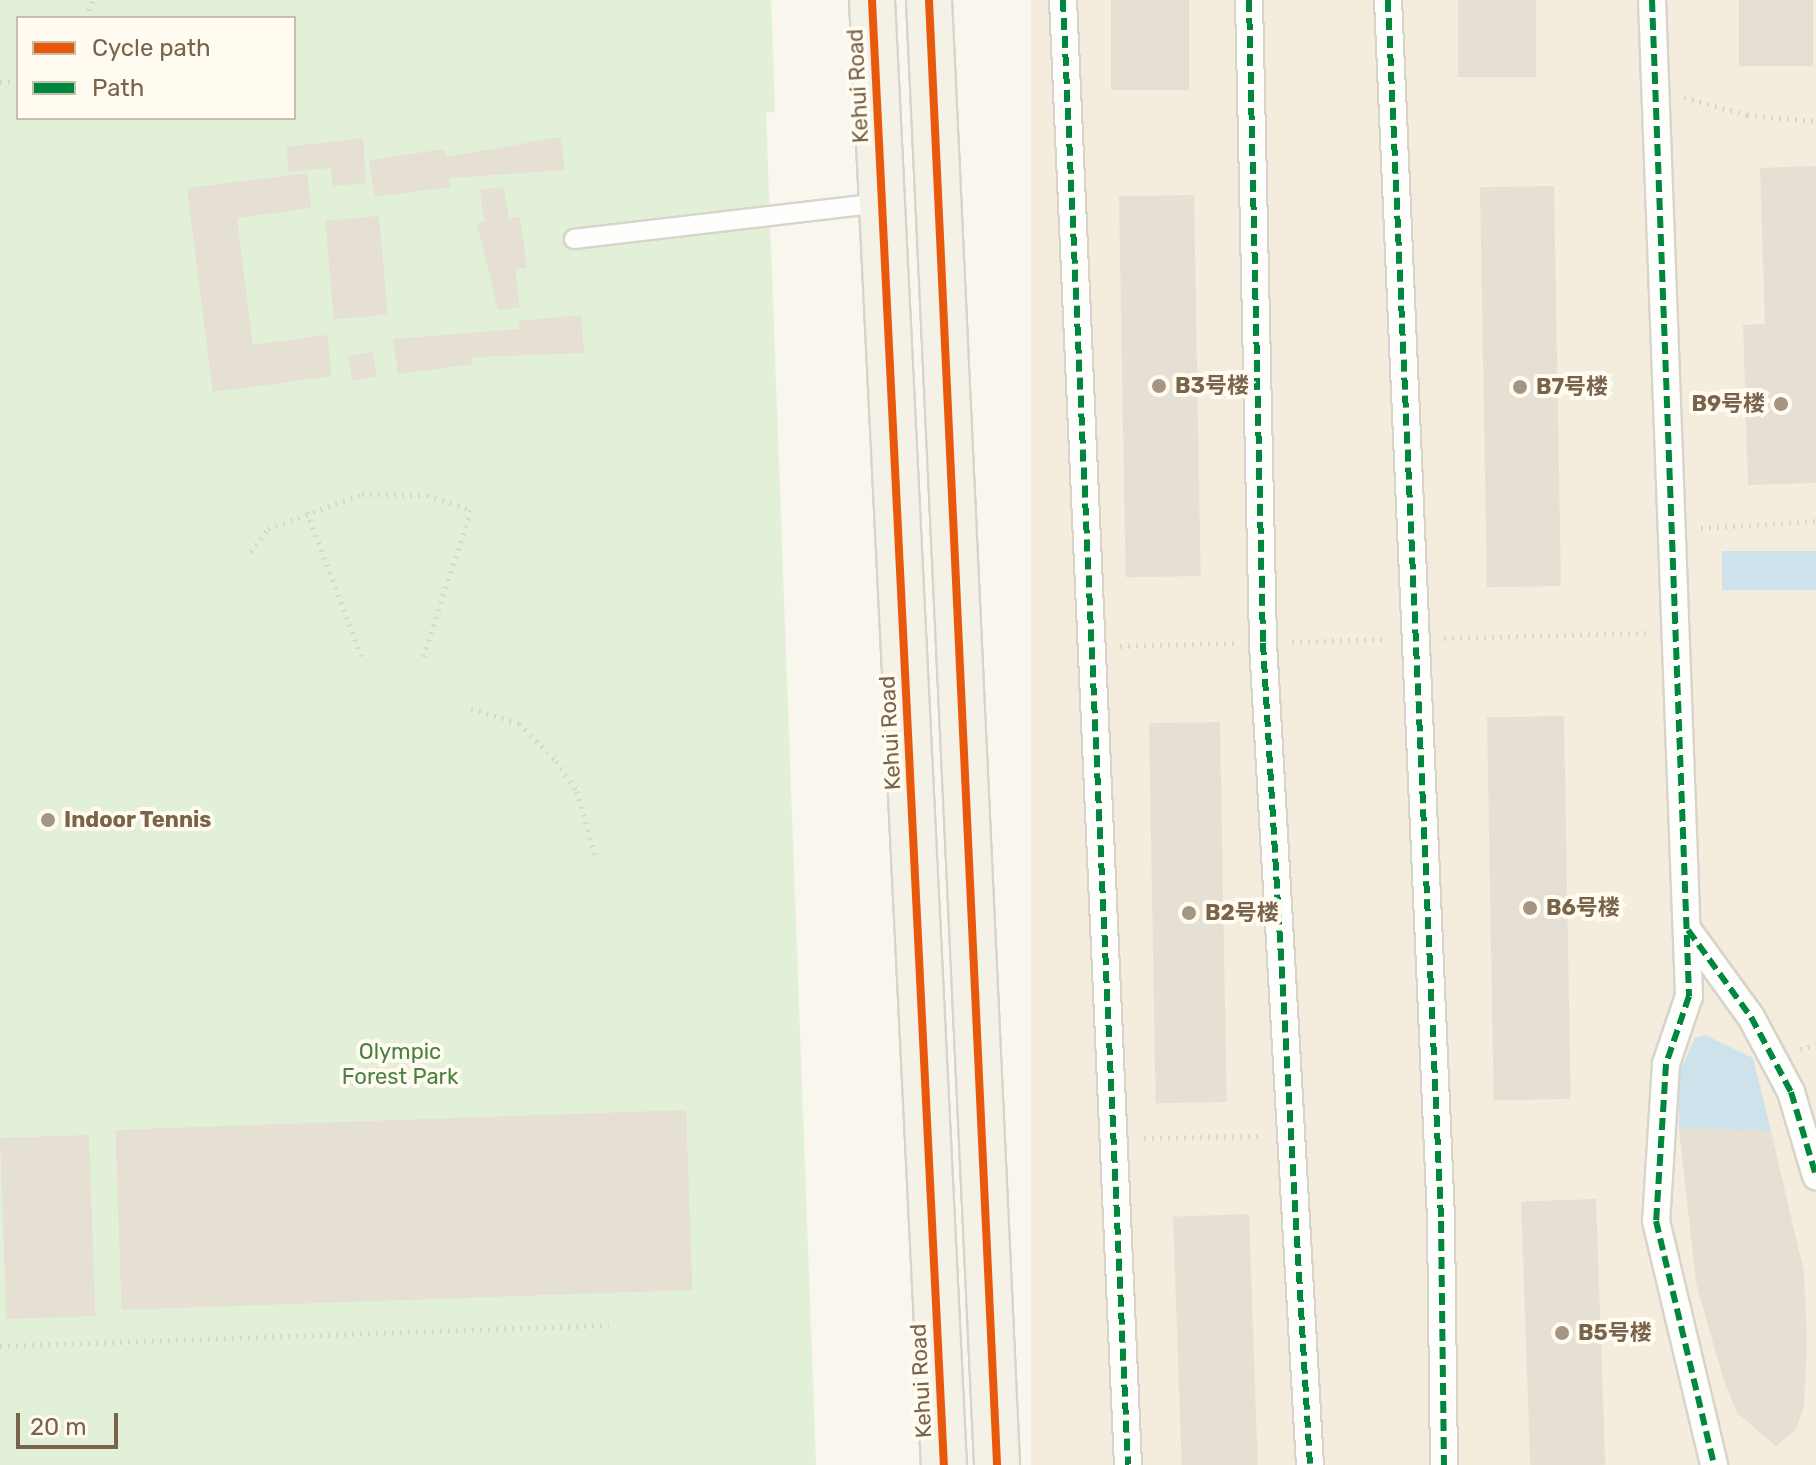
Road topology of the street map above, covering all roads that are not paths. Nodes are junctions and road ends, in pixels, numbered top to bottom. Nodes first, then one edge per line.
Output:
1 (872, 0) edge
2 (929, 0) edge
3 (1063, 0) edge
4 (1249, 0) edge
5 (1388, 0) edge
6 (1652, 0) edge
7 (882, 203) junction
8 (574, 239) dead end
9 (1687, 929) junction
10 (1816, 1176) edge
11 (944, 1465) edge
12 (997, 1465) edge
13 (1128, 1465) edge
14 (1310, 1465) edge
15 (1444, 1465) edge
16 (1714, 1465) edge

1 - 7 main road, Kehui Road
2 - 12 main road
3 - 13 street
4 - 14 street
5 - 15 street
6 - 9 street
7 - 8 lane
7 - 11 main road, Kehui Road
9 - 10 street
9 - 16 street

